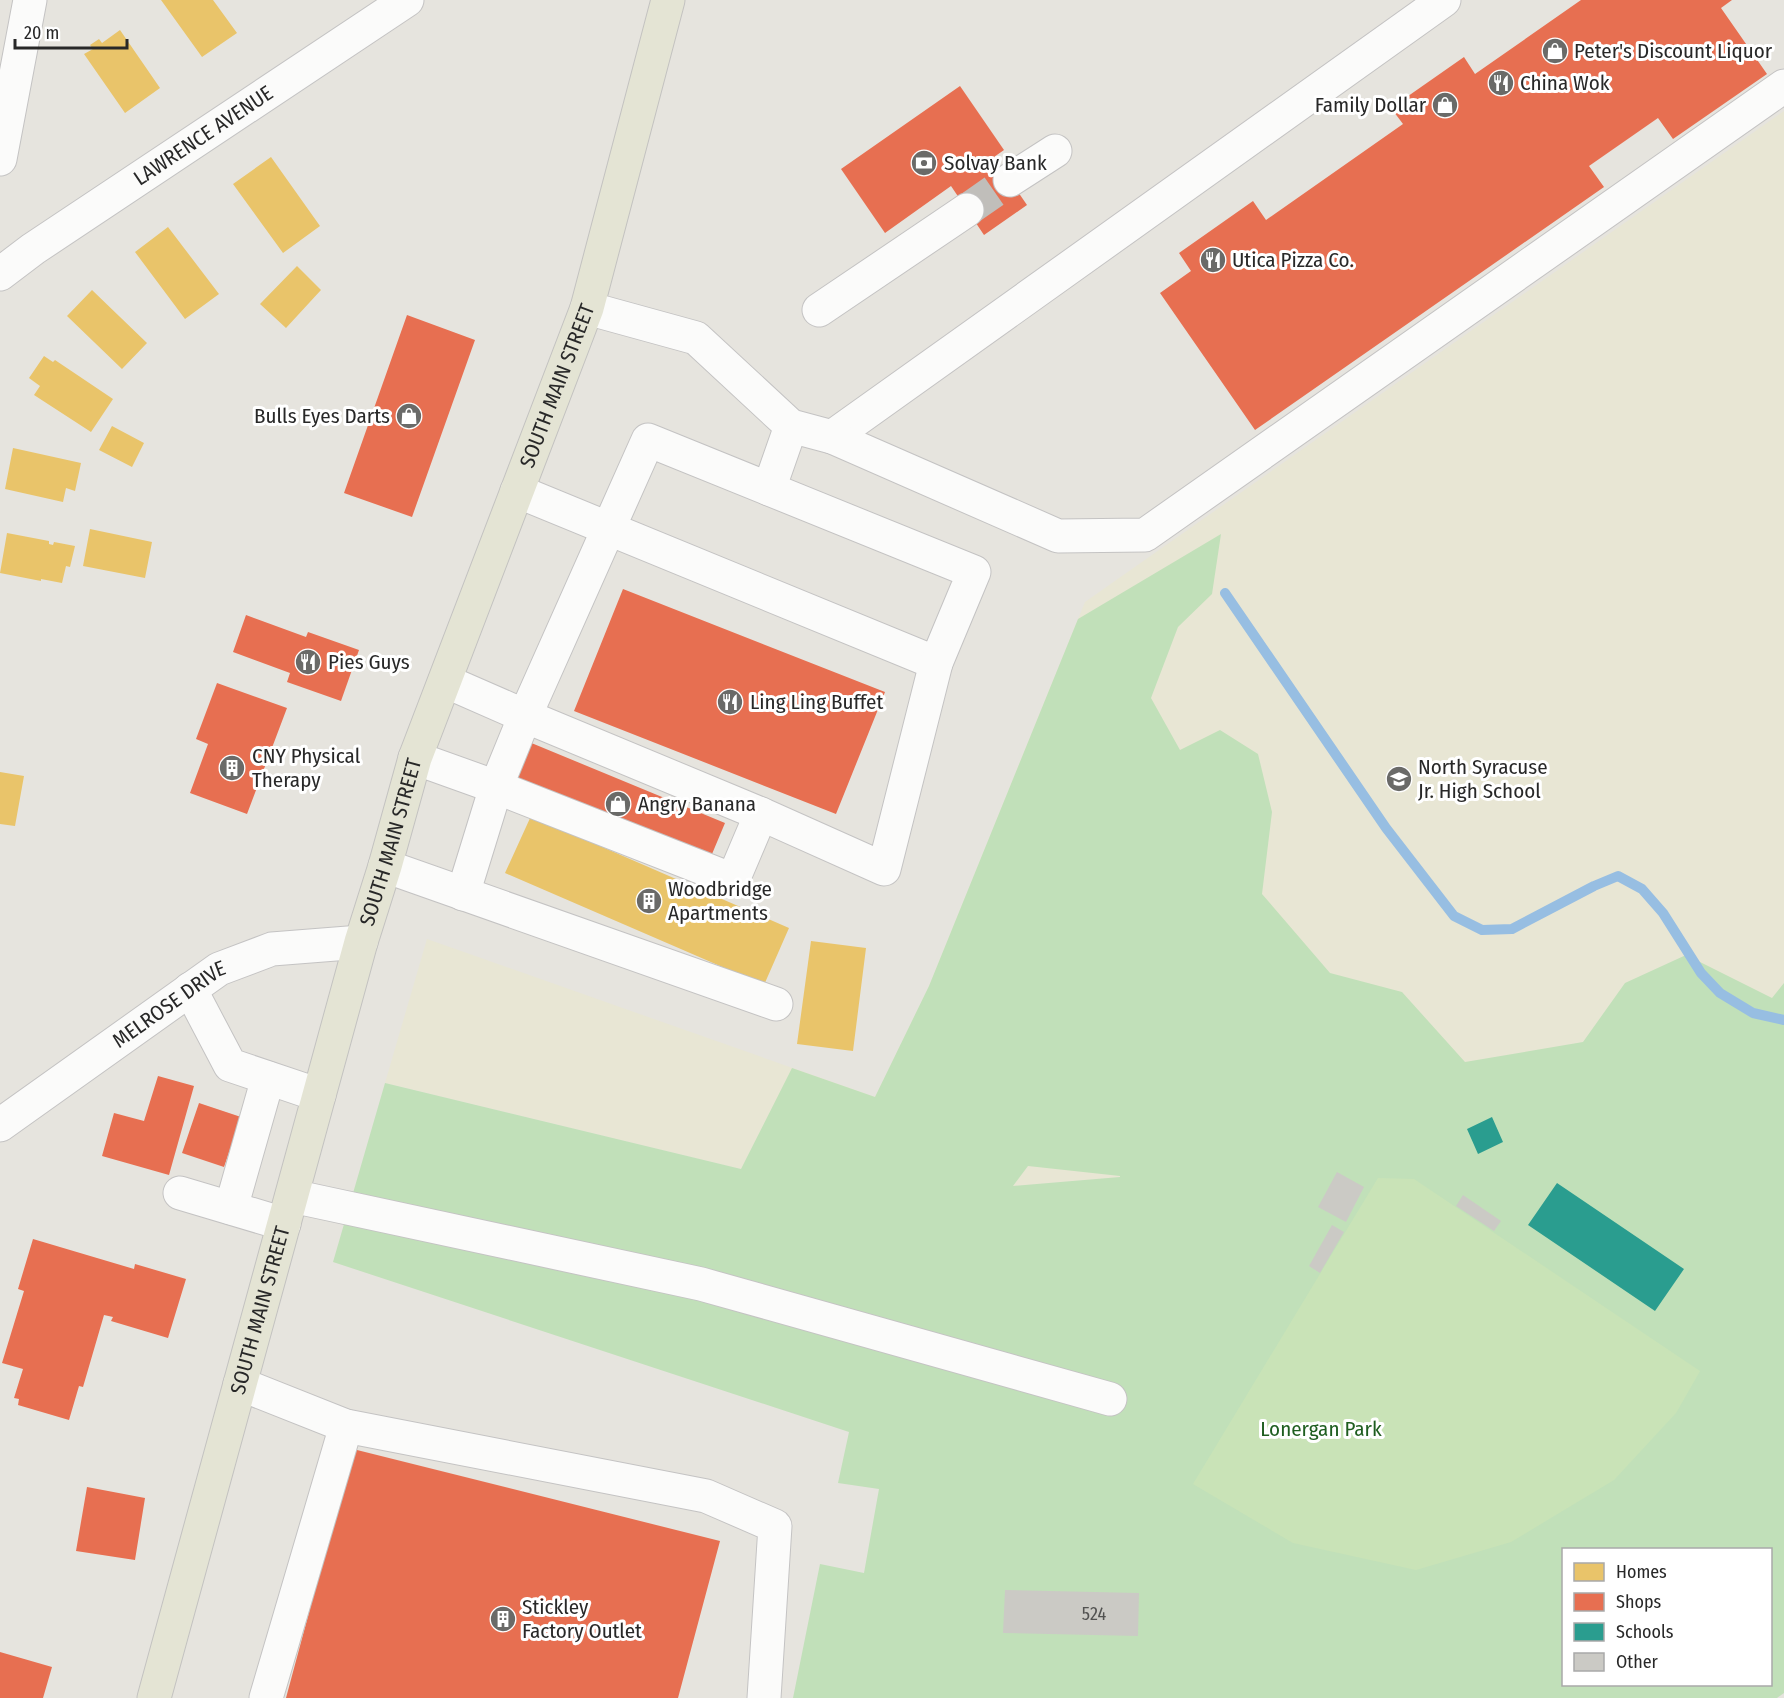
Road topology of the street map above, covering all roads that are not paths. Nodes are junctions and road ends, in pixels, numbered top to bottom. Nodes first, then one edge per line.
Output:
1 (30, 0) edge
2 (407, 0) edge
3 (668, 0) edge
4 (1444, 0) edge
5 (1784, 86) edge
6 (1055, 151) dead end
7 (0, 159) edge
8 (1010, 180) tunnel mouth
9 (967, 210) tunnel mouth
10 (0, 274) edge
11 (586, 308) junction
12 (819, 310) dead end
13 (791, 426) junction
14 (832, 437) junction
15 (769, 489) junction
16 (517, 491) junction
17 (609, 530) junction
18 (936, 663) junction
19 (445, 681) junction
20 (525, 716) junction
21 (415, 758) junction
22 (496, 787) junction
23 (761, 814) junction
24 (385, 866) junction
25 (463, 894) junction
26 (362, 942) junction
27 (190, 990) junction
28 (776, 1004) dead end
29 (268, 1078) junction
30 (319, 1095) junction
31 (0, 1125) edge
32 (180, 1193) dead end
33 (231, 1208) junction
34 (288, 1210) junction
35 (240, 1384) junction
36 (1110, 1400) dead end
37 (346, 1426) junction
38 (154, 1698) edge
39 (266, 1698) edge
40 (764, 1698) edge

1 - 7 street
2 - 10 street, LAWRENCE AVENUE
3 - 11 main road, SOUTH MAIN STREET
4 - 14 street
5 - 14 street
6 - 8 street
9 - 12 street
11 - 13 street
11 - 16 main road, SOUTH MAIN STREET
13 - 14 street
13 - 15 street
15 - 17 street
15 - 18 street
16 - 17 street
16 - 19 main road, SOUTH MAIN STREET
17 - 18 street
17 - 20 street
18 - 23 street
19 - 20 street
19 - 21 main road, SOUTH MAIN STREET
20 - 22 street
20 - 23 street
21 - 22 street
21 - 24 main road, SOUTH MAIN STREET
22 - 23 street
22 - 25 street
24 - 25 street
24 - 26 main road, SOUTH MAIN STREET
25 - 28 street
26 - 27 street, MELROSE DRIVE
26 - 30 main road, SOUTH MAIN STREET
27 - 29 street
27 - 31 street, MELROSE DRIVE
29 - 30 street
29 - 33 street
30 - 34 main road, SOUTH MAIN STREET
32 - 33 street
33 - 34 street
34 - 35 main road, SOUTH MAIN STREET
34 - 36 street
35 - 37 street
35 - 38 main road, SOUTH MAIN STREET
37 - 39 street
37 - 40 street

